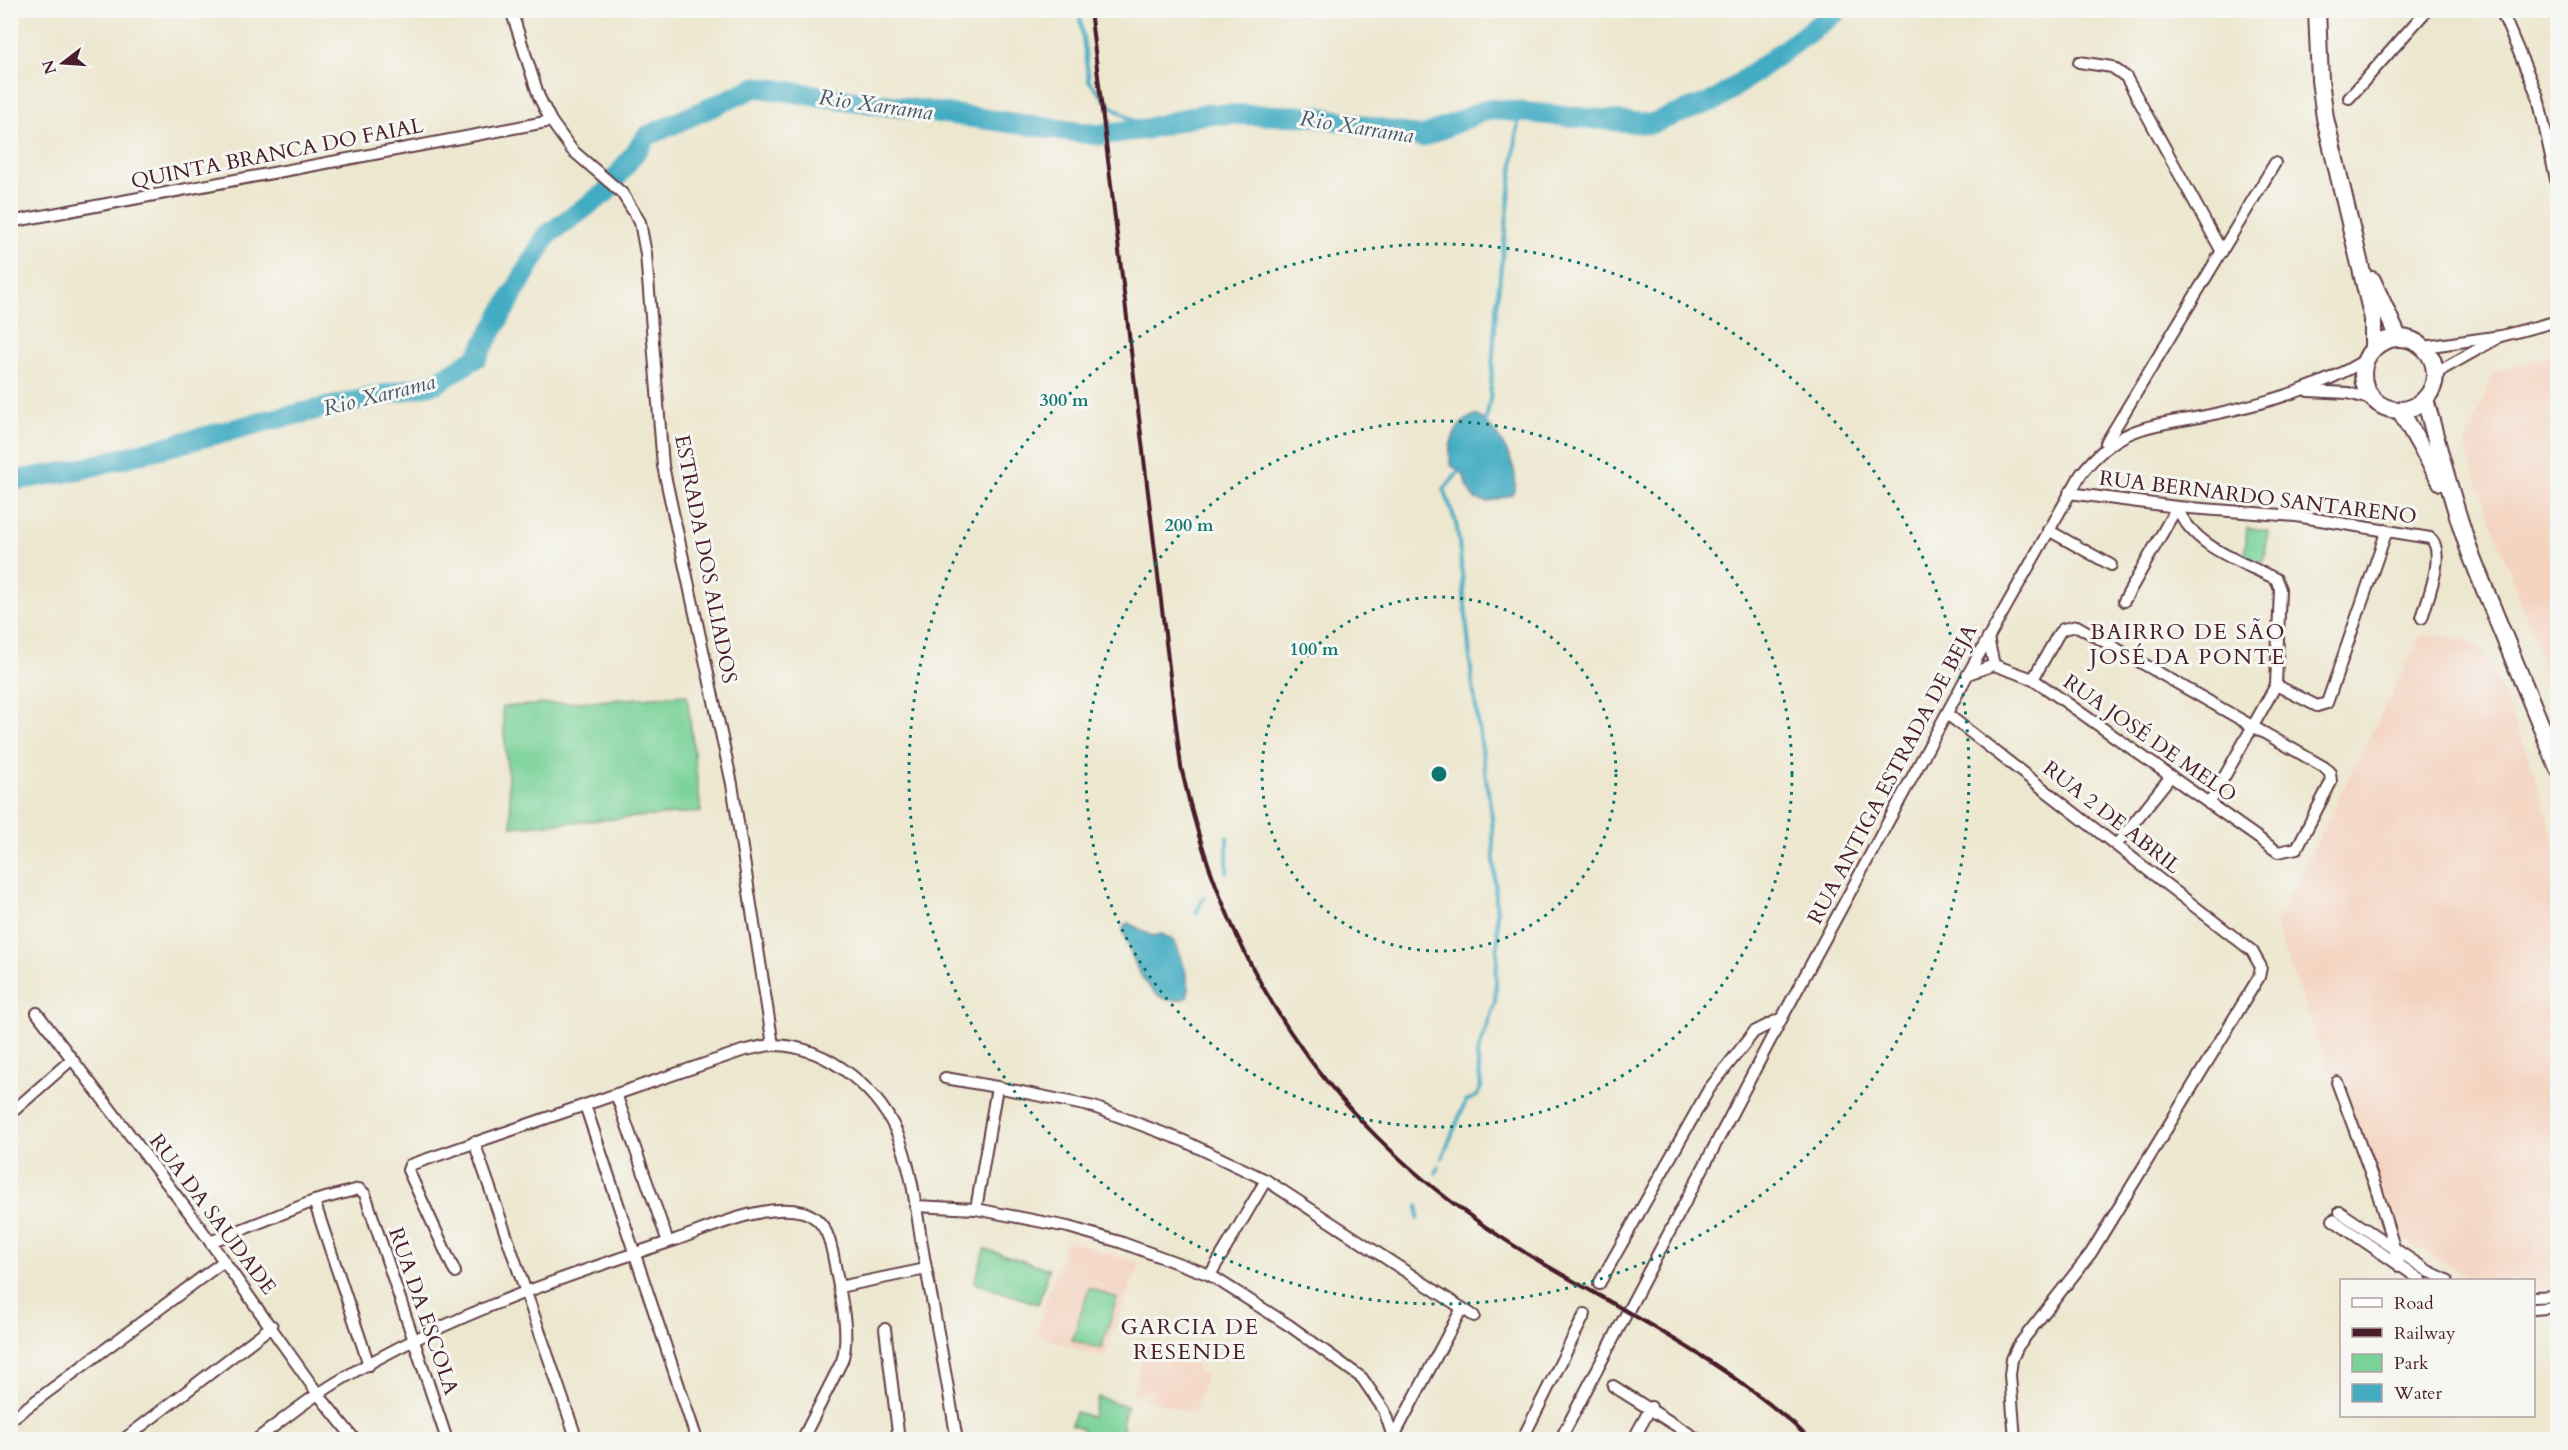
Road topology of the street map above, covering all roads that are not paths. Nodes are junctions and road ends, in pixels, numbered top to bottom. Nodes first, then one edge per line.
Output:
1 (511, 10) edge
2 (2317, 10) edge
3 (2427, 10) edge
4 (2501, 10) edge
5 (2079, 62) dead end
6 (2349, 98) dead end
7 (551, 121) junction
8 (2552, 130) edge
9 (2275, 163) dead end
10 (2558, 189) edge
11 (10, 222) edge
12 (2352, 232) junction
13 (2222, 252) junction
14 (2558, 321) edge
15 (2501, 336) junction
16 (2398, 337) junction
17 (2424, 347) junction
18 (2369, 354) junction
19 (2436, 373) junction
20 (2301, 391) junction
21 (2426, 399) junction
22 (2374, 400) junction
23 (2400, 410) junction
24 (2103, 448) junction
25 (2069, 493) junction
26 (2454, 504) junction
27 (2176, 507) junction
28 (2048, 530) junction
29 (2387, 530) junction
30 (2111, 565) dead end
31 (2124, 601) dead end
32 (2422, 618) dead end
33 (1988, 638) junction
34 (1994, 665) junction
35 (1968, 674) junction
36 (2033, 679) junction
37 (2276, 685) junction
38 (1947, 714) junction
39 (2254, 727) junction
40 (2558, 768) edge
41 (2171, 776) junction
42 (2209, 804) junction
43 (2116, 845) junction
44 (37, 1013) dead end
45 (1782, 1018) junction
46 (773, 1045) junction
47 (72, 1059) junction
48 (945, 1078) dead end
49 (2337, 1082) dead end
50 (997, 1087) junction
51 (616, 1094) junction
52 (585, 1105) junction
53 (10, 1114) edge
54 (474, 1142) junction
55 (1266, 1180) junction
56 (314, 1201) junction
57 (915, 1206) junction
58 (976, 1209) junction
59 (210, 1242) junction
60 (668, 1242) junction
61 (2395, 1249) junction
62 (635, 1253) junction
63 (224, 1261) junction
64 (2400, 1268) junction
65 (926, 1269) junction
66 (455, 1272) dead end
67 (1210, 1275) junction
68 (2418, 1279) edge
69 (2444, 1279) edge
70 (1599, 1284) dead end
71 (839, 1287) junction
72 (526, 1292) junction
73 (2558, 1296) edge
74 (2535, 1298) edge
75 (2558, 1307) edge
76 (1462, 1308) junction
77 (2535, 1309) edge
78 (1585, 1314) dead end
79 (1474, 1316) dead end
80 (272, 1326) junction
81 (885, 1329) dead end
82 (414, 1340) junction
83 (369, 1365) junction
84 (1613, 1386) dead end
85 (318, 1394) junction
86 (1651, 1407) junction
87 (10, 1420) edge
88 (1392, 1438) edge
89 (123, 1440) edge
90 (256, 1440) edge
91 (355, 1440) edge
92 (447, 1440) edge
93 (577, 1440) edge
94 (697, 1440) edge
95 (802, 1440) edge
96 (899, 1440) edge
97 (957, 1440) edge
98 (1522, 1440) edge
99 (1560, 1440) edge
100 (1633, 1440) edge
101 (1699, 1440) edge
102 (2015, 1440) edge

1 - 7 street, ESTRADA DOS ALIADOS
2 - 12 main road
3 - 6 street
4 - 8 street
5 - 13 street
7 - 11 street, QUINTA BRANCA DO FAIAL
7 - 46 street, ESTRADA DOS ALIADOS
8 - 10 street
9 - 13 street
12 - 16 main road
12 - 18 main road
13 - 24 street
14 - 15 street
15 - 17 street
15 - 19 street
16 - 17 main road
16 - 18 main road
17 - 19 main road
18 - 20 street
18 - 22 main road
19 - 21 main road
20 - 22 street
20 - 24 street, RUA ANTIGA ESTRADA DE BEJA
21 - 23 main road
21 - 26 main road
22 - 23 main road
23 - 26 main road
24 - 25 street, RUA ANTIGA ESTRADA DE BEJA
25 - 27 street, RUA BERNARDO SANTARENO
25 - 28 street, RUA ANTIGA ESTRADA DE BEJA
26 - 40 main road
27 - 29 street, RUA BERNARDO SANTARENO
27 - 31 street
27 - 37 street
28 - 30 street
28 - 33 street, RUA ANTIGA ESTRADA DE BEJA
29 - 32 street, RUA BERNARDO SANTARENO
29 - 37 street
33 - 34 street
33 - 35 street, RUA ANTIGA ESTRADA DE BEJA
34 - 35 street
34 - 36 street, RUA JOSÉ DE MELO
35 - 38 street, RUA ANTIGA ESTRADA DE BEJA
36 - 39 street
36 - 41 street, RUA JOSÉ DE MELO
37 - 39 street
38 - 43 street, RUA 2 DE ABRIL
38 - 45 street, RUA ANTIGA ESTRADA DE BEJA
39 - 42 street
39 - 42 street, RUA JOSÉ DE MELO
41 - 42 street, RUA JOSÉ DE MELO
41 - 43 street
43 - 102 street, RUA 2 DE ABRIL
44 - 47 street, RUA DA SAUDADE
45 - 70 street
45 - 99 street, RUA ANTIGA ESTRADA DE BEJA
46 - 51 street
46 - 57 street
47 - 53 street
47 - 59 street, RUA DA SAUDADE
48 - 50 street
49 - 61 street
50 - 55 street
50 - 58 street
51 - 52 street
51 - 60 street
52 - 54 street
52 - 62 street
54 - 66 street
54 - 72 street
55 - 67 street
55 - 76 street
56 - 59 street
56 - 82 street, RUA DA ESCOLA
56 - 83 street
57 - 58 street
57 - 65 street
58 - 67 street
59 - 63 street, RUA DA SAUDADE
60 - 62 street
60 - 71 street
61 - 64 street
61 - 64 street
61 - 69 street
62 - 72 street
62 - 94 street
63 - 80 street, RUA DA SAUDADE
63 - 87 street
64 - 68 street
65 - 71 street
65 - 97 street
67 - 88 street
71 - 95 street
72 - 82 street
72 - 93 street
73 - 74 street
75 - 77 street
76 - 79 street
76 - 88 street
78 - 98 street
80 - 85 street, RUA DA SAUDADE
80 - 89 street
81 - 96 street
82 - 83 street
82 - 92 street, RUA DA ESCOLA
83 - 85 street
84 - 86 street
85 - 90 street
85 - 91 street, RUA DA SAUDADE
86 - 100 street
86 - 101 street

